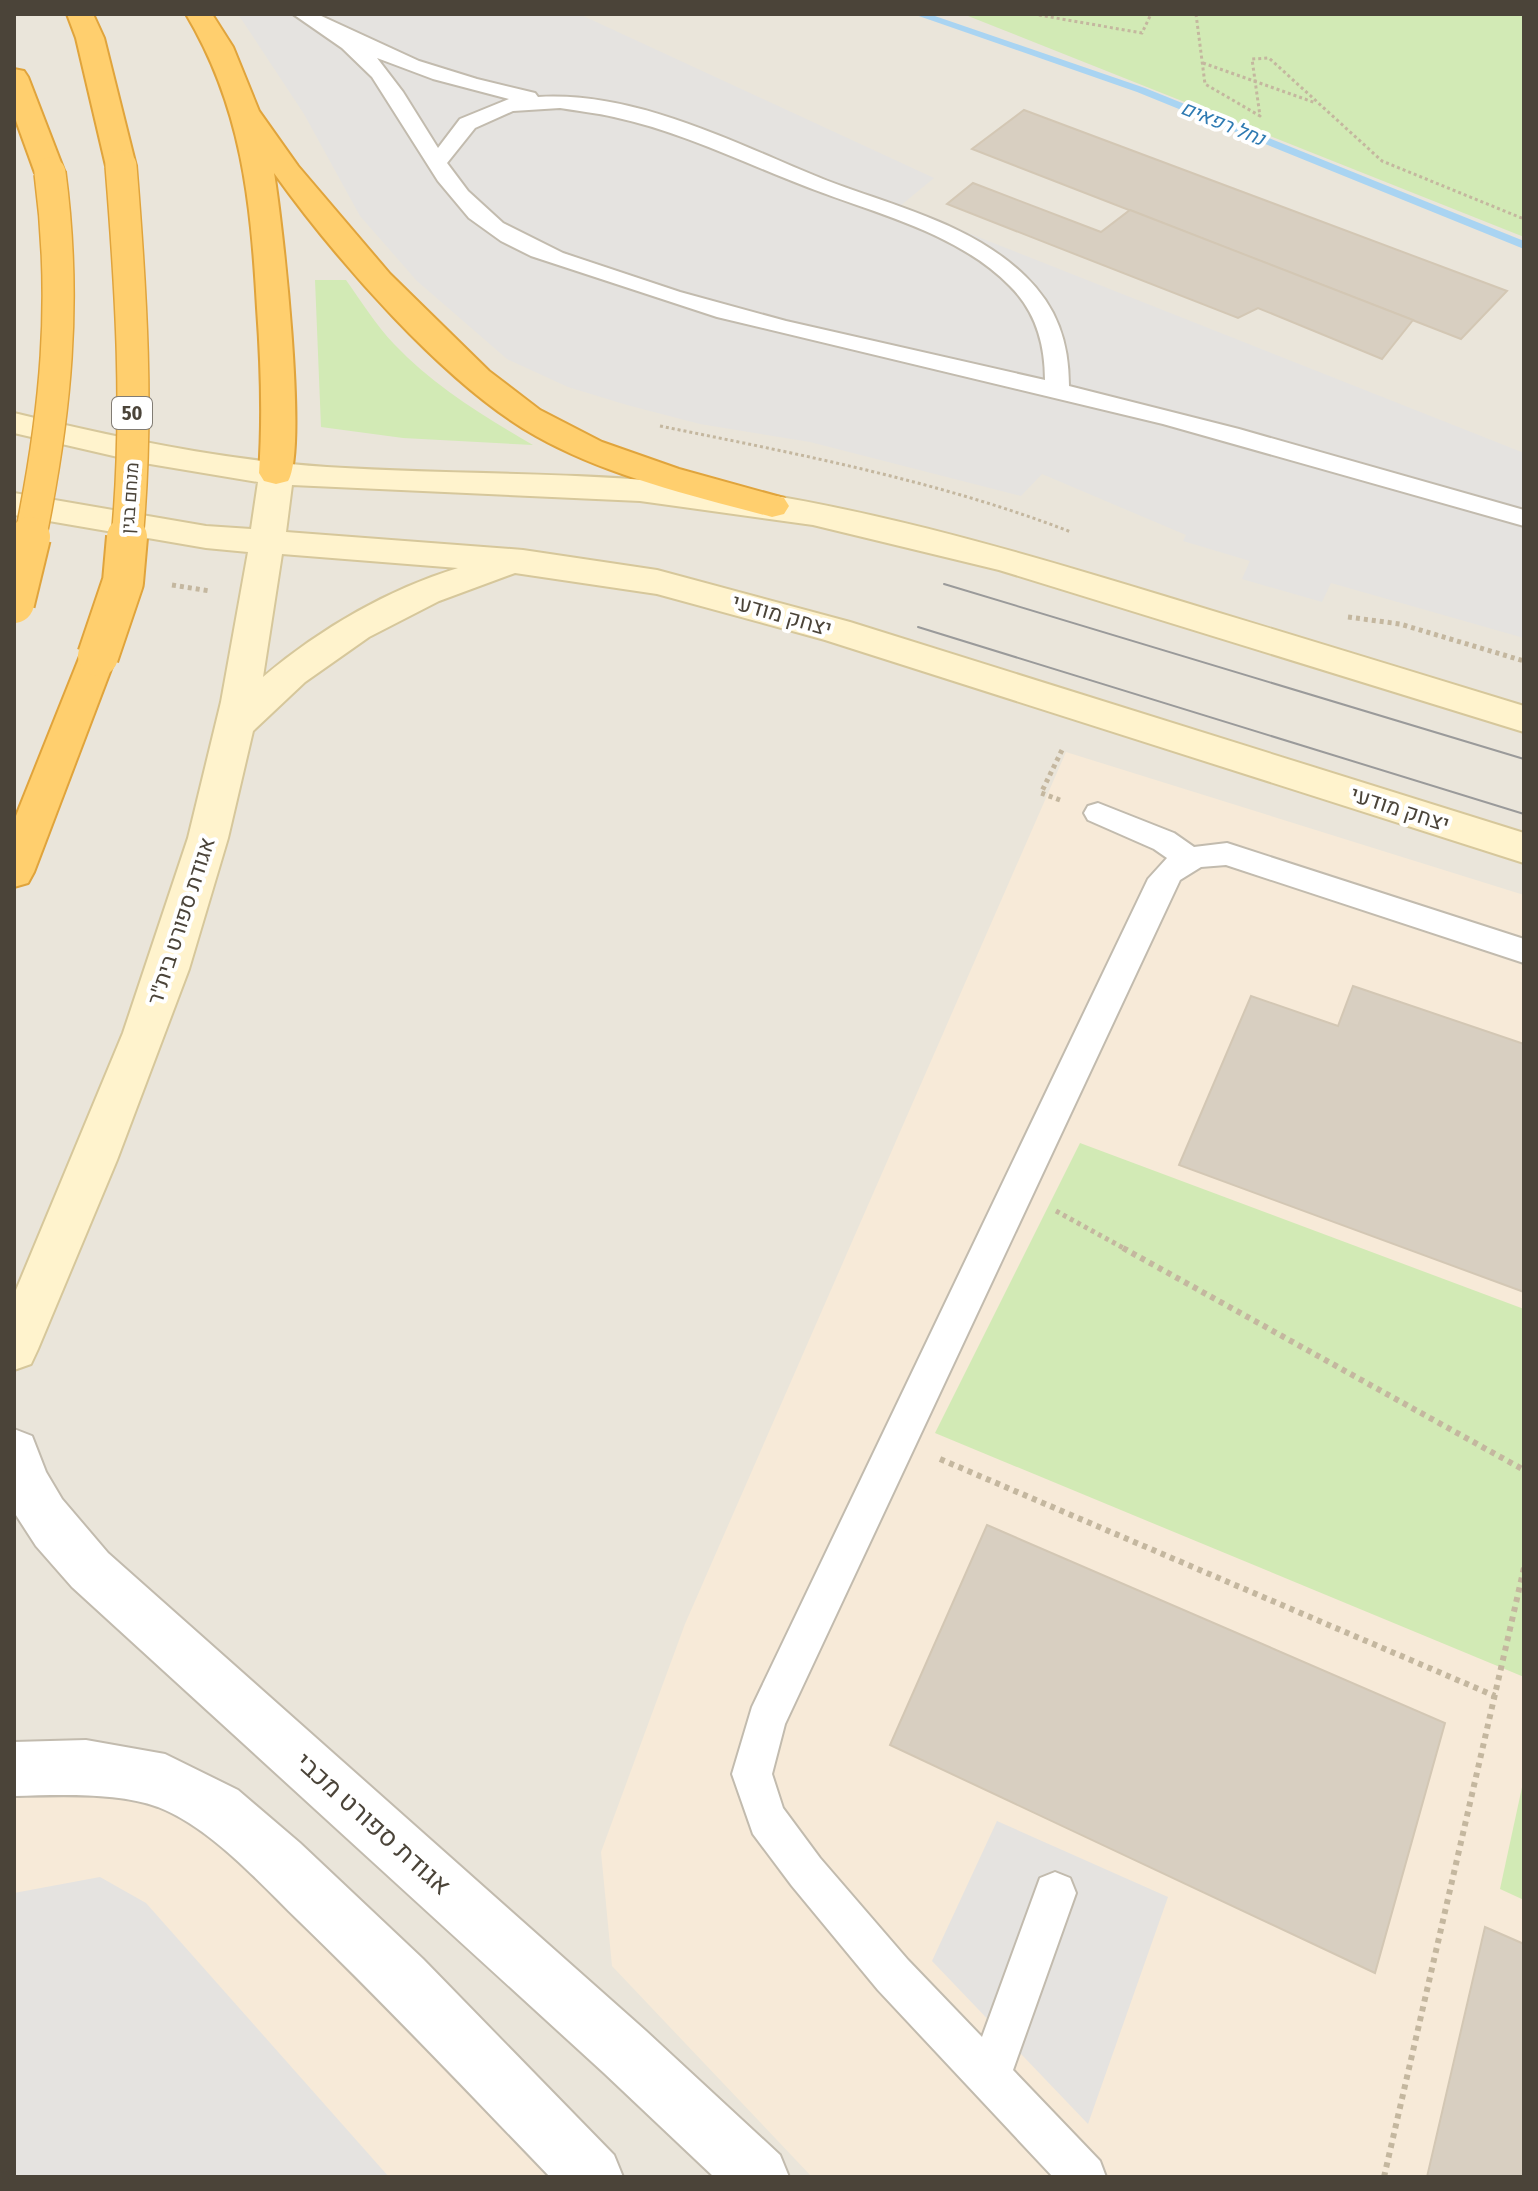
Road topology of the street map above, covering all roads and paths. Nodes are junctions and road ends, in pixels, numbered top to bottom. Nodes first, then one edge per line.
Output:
1 (80, 14) edge
2 (199, 14) edge
3 (303, 14) edge
4 (1033, 14) edge
5 (1151, 14) edge
6 (1196, 14) edge
7 (329, 29) junction
8 (1203, 63) junction
9 (14, 77) edge
10 (1255, 81) junction
11 (556, 102) junction
12 (1321, 105) junction
13 (245, 111) junction
14 (438, 161) junction
15 (1524, 219) edge
16 (1057, 390) junction
17 (14, 423) edge
18 (276, 473) junction
19 (14, 504) edge
20 (772, 506) junction
21 (1524, 518) edge
22 (267, 543) junction
23 (523, 562) junction
24 (170, 585) dead end
25 (260, 596) junction
26 (14, 603) edge
27 (1524, 719) edge
28 (235, 726) junction
29 (1068, 738) dead end
30 (1098, 813) joint
31 (1524, 848) edge
32 (1190, 859) junction
33 (14, 872) edge
34 (1524, 951) edge
35 (1017, 1190) junction
36 (14, 1349) edge
37 (898, 1441) junction
38 (14, 1452) edge
39 (1524, 1470) edge
40 (1524, 1568) edge
41 (1495, 1696) junction
42 (14, 1769) edge
43 (1055, 1893) dead end
44 (989, 2076) junction
45 (592, 2177) edge
46 (758, 2177) edge
47 (1084, 2177) edge
48 (1384, 2177) edge

1 - 33 highway, מנחם בגין / 50, bridge
2 - 13 highway
3 - 7 lane
4 - 5 path
6 - 8 path
7 - 11 lane
7 - 14 lane
8 - 10 path
8 - 10 path
9 - 26 highway, bridge
10 - 12 path
10 - 12 path
11 - 14 lane
11 - 16 lane
12 - 15 path
13 - 18 highway
13 - 20 highway
14 - 16 lane
16 - 21 lane
17 - 18 main road
18 - 20 main road
18 - 22 main road, אגודת ספורט בית"ר
19 - 22 main road, יצחק מודעי
20 - 27 main road
22 - 23 main road, יצחק מודעי
22 - 25 main road, אגודת ספורט בית"ר
23 - 28 main road
23 - 31 main road, יצחק מודעי
24 - 25 path
25 - 28 main road, אגודת ספורט בית"ר
28 - 36 main road, אגודת ספורט בית"ר
29 - 30 path
30 - 32 lane
32 - 34 lane
32 - 35 lane
35 - 37 lane
35 - 39 path
37 - 41 path
37 - 44 lane
38 - 46 street, אגודת ספורט מכבי
40 - 41 path
41 - 48 path
42 - 45 street
43 - 44 lane
44 - 47 lane

